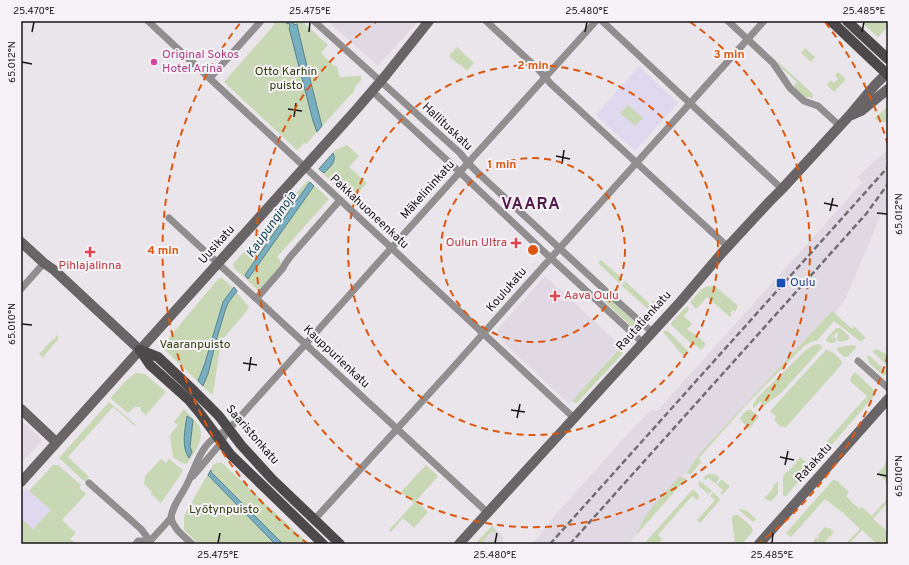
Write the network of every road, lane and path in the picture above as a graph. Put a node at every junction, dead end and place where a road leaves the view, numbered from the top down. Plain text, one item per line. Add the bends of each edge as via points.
1 (148, 21) edge
2 (261, 21) edge
3 (314, 21) edge
4 (429, 21) edge
5 (486, 21) edge
6 (596, 21) edge
7 (602, 21) edge
8 (728, 21) edge
9 (764, 21) edge
10 (830, 21) edge
11 (847, 21) edge
12 (747, 40) junction
13 (888, 58) edge
14 (888, 74) edge
15 (545, 77) junction
16 (210, 78) junction
17 (380, 81) junction
18 (888, 89) edge
19 (372, 90) junction
20 (690, 103) junction
21 (849, 116) junction
22 (840, 126) junction
23 (468, 163) junction
24 (636, 163) junction
25 (305, 166) junction
26 (459, 172) junction
27 (782, 189) junction
28 (340, 200) junction
29 (169, 218) dead end
30 (21, 242) edge
31 (728, 247) junction
32 (391, 248) junction
33 (560, 248) junction
34 (550, 258) junction
35 (44, 263) junction
36 (218, 263) junction
37 (21, 288) edge
38 (257, 298) junction
39 (652, 332) junction
40 (483, 333) junction
41 (642, 342) junction
42 (306, 344) junction
43 (140, 350) junction
44 (858, 360) dead end
45 (888, 388) edge
46 (888, 399) edge
47 (21, 410) edge
48 (574, 418) junction
49 (229, 428) junction
50 (397, 428) junction
51 (219, 439) junction
52 (56, 442) junction
53 (21, 482) edge
54 (89, 483) dead end
55 (188, 483) junction
56 (488, 513) junction
57 (171, 518) junction
58 (314, 520) junction
59 (150, 542) edge
60 (136, 544) edge
61 (192, 544) edge
62 (323, 544) edge
63 (340, 544) edge
64 (459, 544) edge
65 (759, 544) edge

1 - 16 street, Pakkahuoneenkatu
2 - 16 street
3 - 17 street, Hallituskatu
4 - 17 street, Uusikatu
5 - 15 street
6 - 15 street, Mäkelininkatu
7 - 20 street
8 - 12 street
9 - 12 street, Koulukatu
10 - 14 main road
11 - 13 main road
12 - 20 street, Koulukatu
12 - 22 street via 773,63 790,88 804,101 818,106
14 - 21 street, Rautatienkatu via 875,85
15 - 23 street, Mäkelininkatu
15 - 24 street
16 - 25 street, Pakkahuoneenkatu
17 - 19 street, Uusikatu
17 - 23 street, Hallituskatu
18 - 21 street, Rautatienkatu via 861,111
19 - 25 street, Uusikatu
19 - 26 street, Hallituskatu
20 - 24 street, Koulukatu
20 - 27 street
21 - 22 street, Rautatienkatu
22 - 27 street, Rautatienkatu
23 - 26 street, Mäkelininkatu
23 - 33 street, Hallituskatu
24 - 31 street
24 - 33 street, Koulukatu
25 - 28 street, Pakkahuoneenkatu
25 - 36 street, Uusikatu
26 - 32 street, Mäkelininkatu
26 - 34 street, Hallituskatu
27 - 31 street, Rautatienkatu
28 - 32 street, Pakkahuoneenkatu
28 - 38 street
29 - 36 street, Kauppurienkatu
30 - 35 street, Saaristonkatu
31 - 39 street, Rautatienkatu
32 - 40 street, Pakkahuoneenkatu
32 - 42 street, Mäkelininkatu
33 - 34 street, Koulukatu
33 - 39 street, Hallituskatu
34 - 40 street, Koulukatu
34 - 41 street, Hallituskatu
35 - 37 street
35 - 43 street, Saaristonkatu
36 - 38 street, Kauppurienkatu
36 - 43 street, Uusikatu
38 - 42 street, Kauppurienkatu
39 - 41 street, Rautatienkatu
40 - 48 street, Pakkahuoneenkatu
40 - 50 street, Koulukatu
41 - 48 street, Rautatienkatu
42 - 49 street, Mäkelininkatu
42 - 50 street, Kauppurienkatu
43 - 49 main road, Saaristonkatu via 158,357
43 - 51 main road, Saaristonkatu via 150,365 189,400
43 - 52 street, Uusikatu
44 - 45 street
46 - 65 street, Ratakatu
47 - 52 street
48 - 56 street, Rautatienkatu
49 - 51 street, Mäkelininkatu
49 - 58 main road, Saaristonkatu via 272,479
50 - 56 street, Kauppurienkatu
50 - 58 street, Koulukatu
51 - 55 street
51 - 55 street via 206,445
51 - 62 main road, Saaristonkatu via 230,454
52 - 53 street, Uusikatu
54 - 59 street via 141,529
55 - 57 street
56 - 64 street, Rautatienkatu
57 - 59 street
57 - 61 street via 178,531
58 - 63 main road, Saaristonkatu
59 - 60 street

